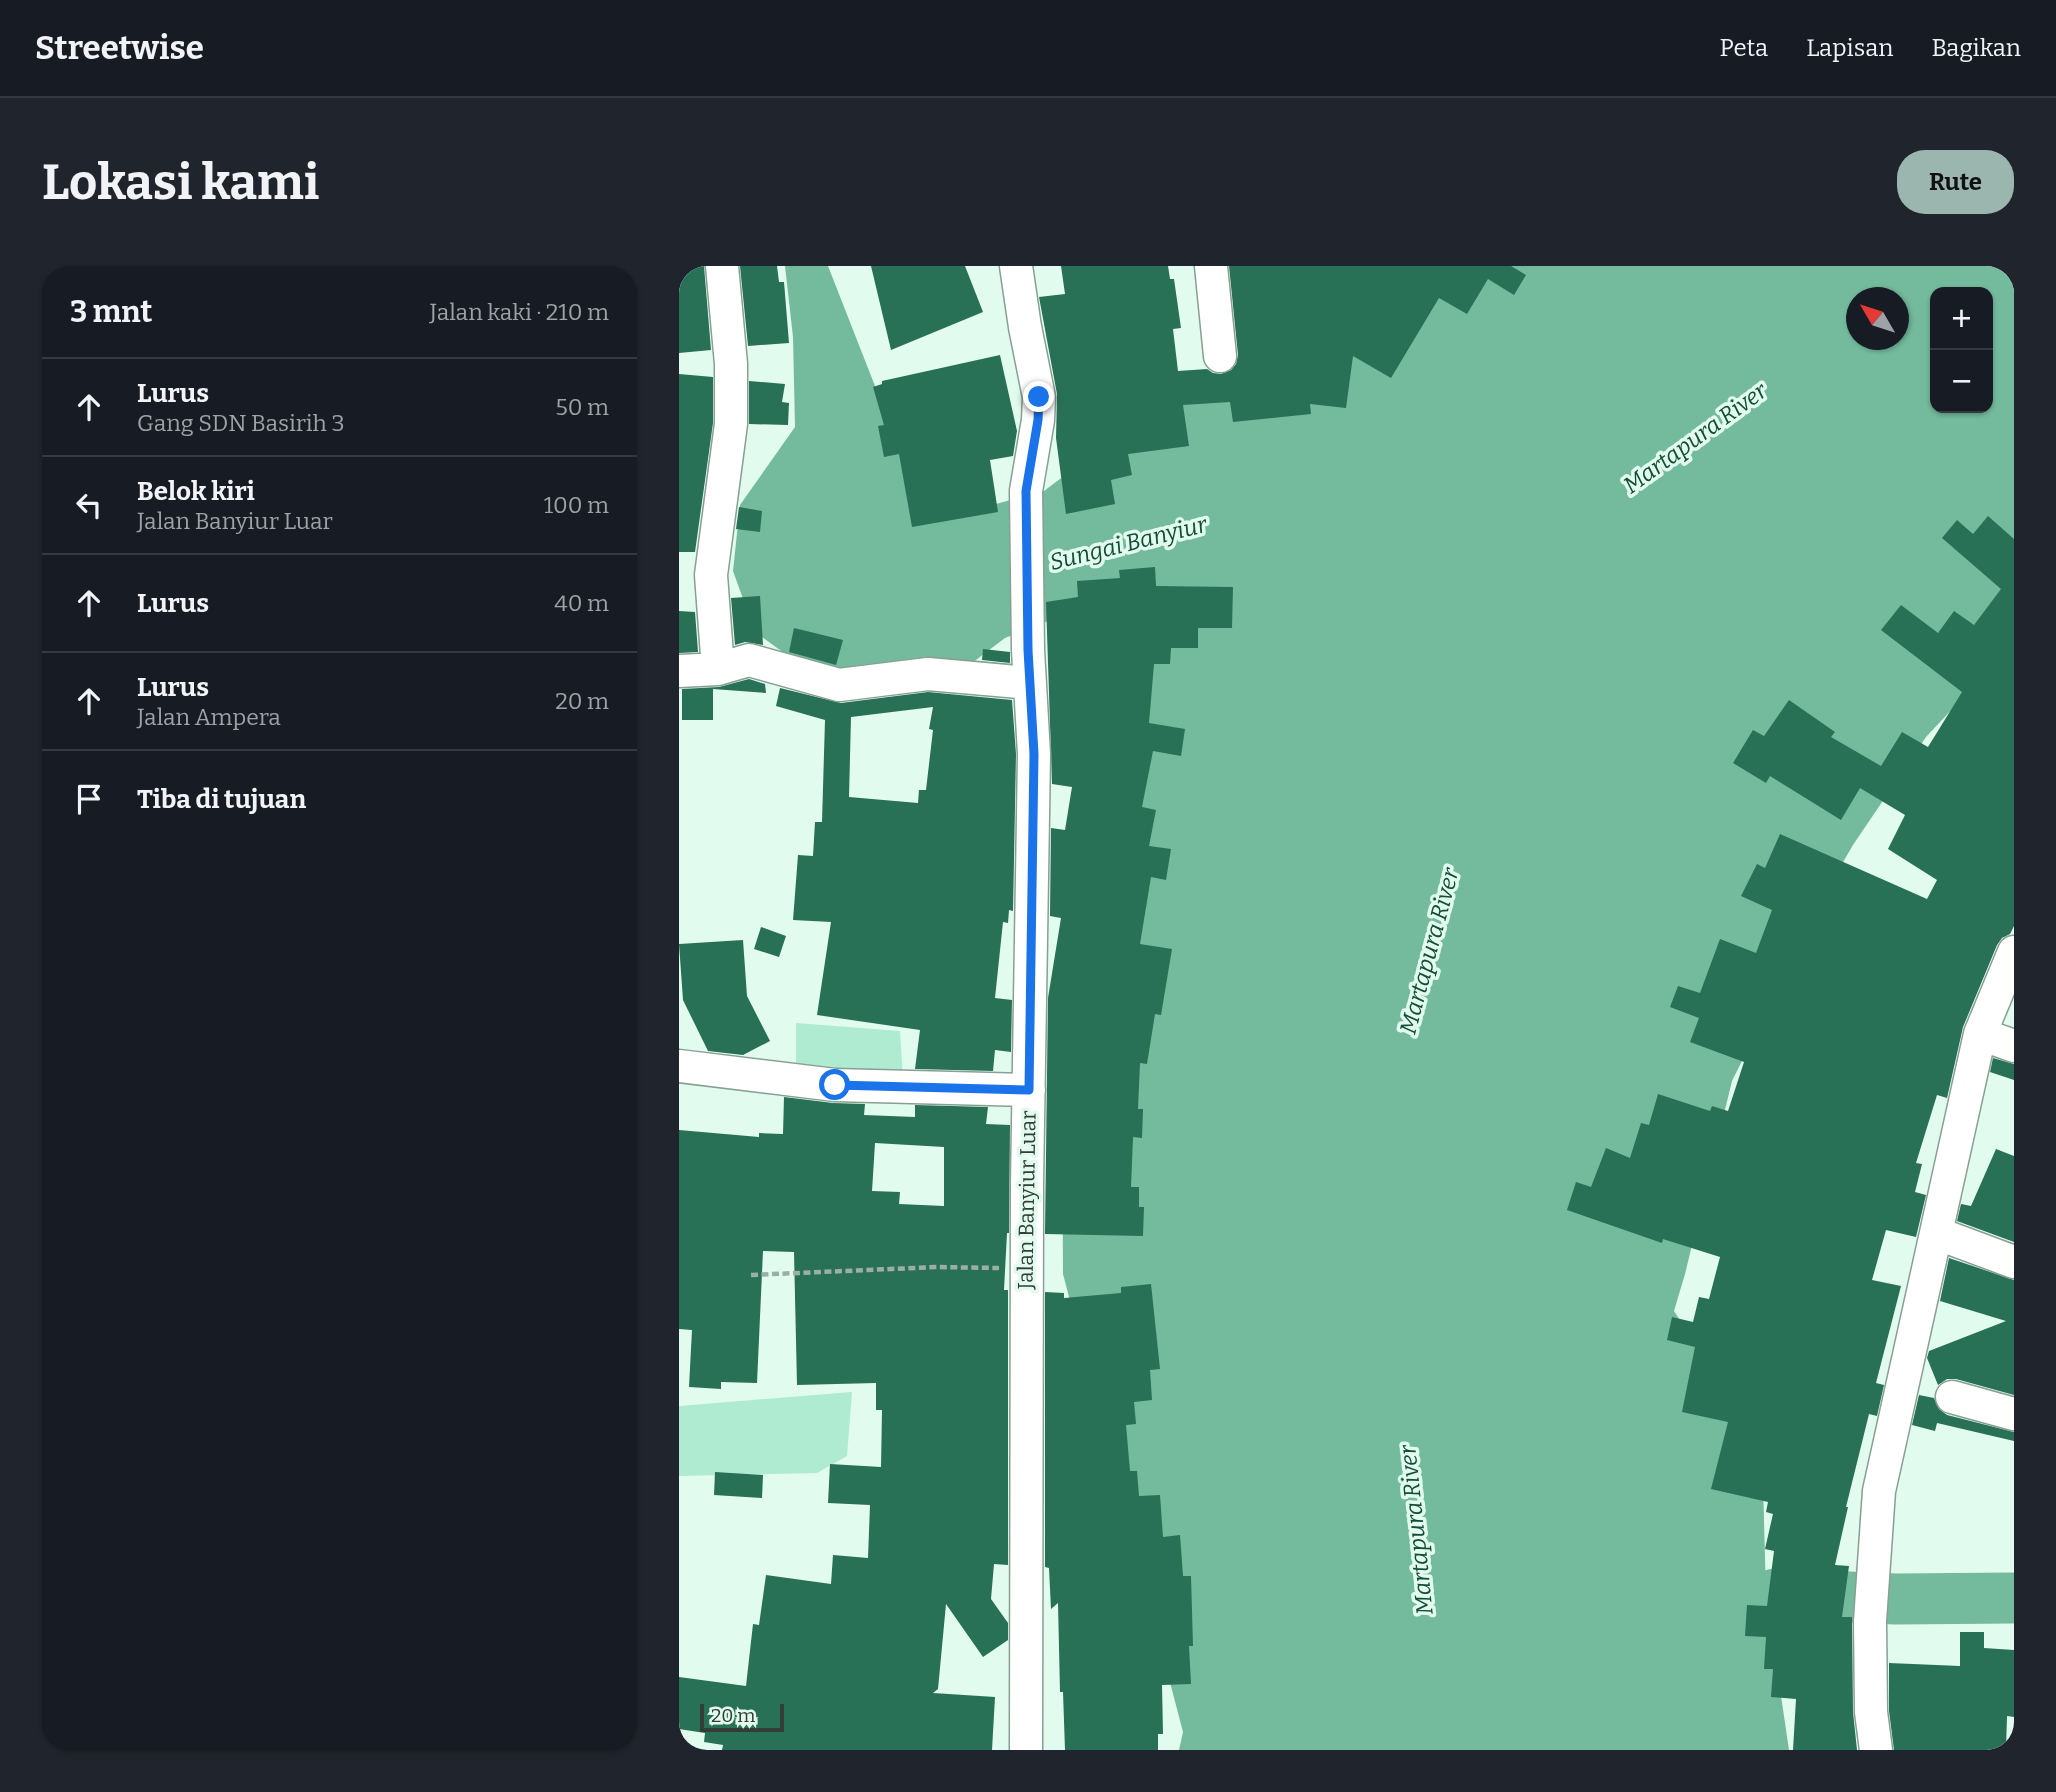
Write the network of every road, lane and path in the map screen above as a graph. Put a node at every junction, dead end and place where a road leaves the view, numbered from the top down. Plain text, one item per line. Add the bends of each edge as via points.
1 (722, 266) edge
2 (1016, 266) edge
3 (1211, 266) edge
4 (1220, 356) dead end
5 (718, 669) junction
6 (679, 671) edge
7 (1030, 683) junction
8 (2014, 953) edge
9 (1980, 1034) junction
10 (2014, 1046) edge
11 (679, 1066) edge
12 (1029, 1090) junction
13 (1936, 1233) junction
14 (1026, 1262) junction
15 (2014, 1262) edge
16 (751, 1275) dead end
17 (1952, 1397) dead end
18 (2014, 1414) edge
19 (1026, 1750) edge
20 (1876, 1750) edge

1 - 5 street via 731,412 711,575
2 - 7 street, Jalan Banyiur Luar via 1039,397 1026,491
3 - 4 street
5 - 6 street
5 - 7 street via 749,660 839,685 928,674
7 - 12 street, Jalan Banyiur Luar via 1034,754
8 - 9 street
9 - 10 street
9 - 13 street
11 - 12 street via 835,1085
12 - 14 street, Jalan Banyiur Luar
13 - 15 street
13 - 20 street via 1879,1491 1870,1621
14 - 16 path via 1010,1268
14 - 19 street, Jalan Banyiur Luar
17 - 18 street

